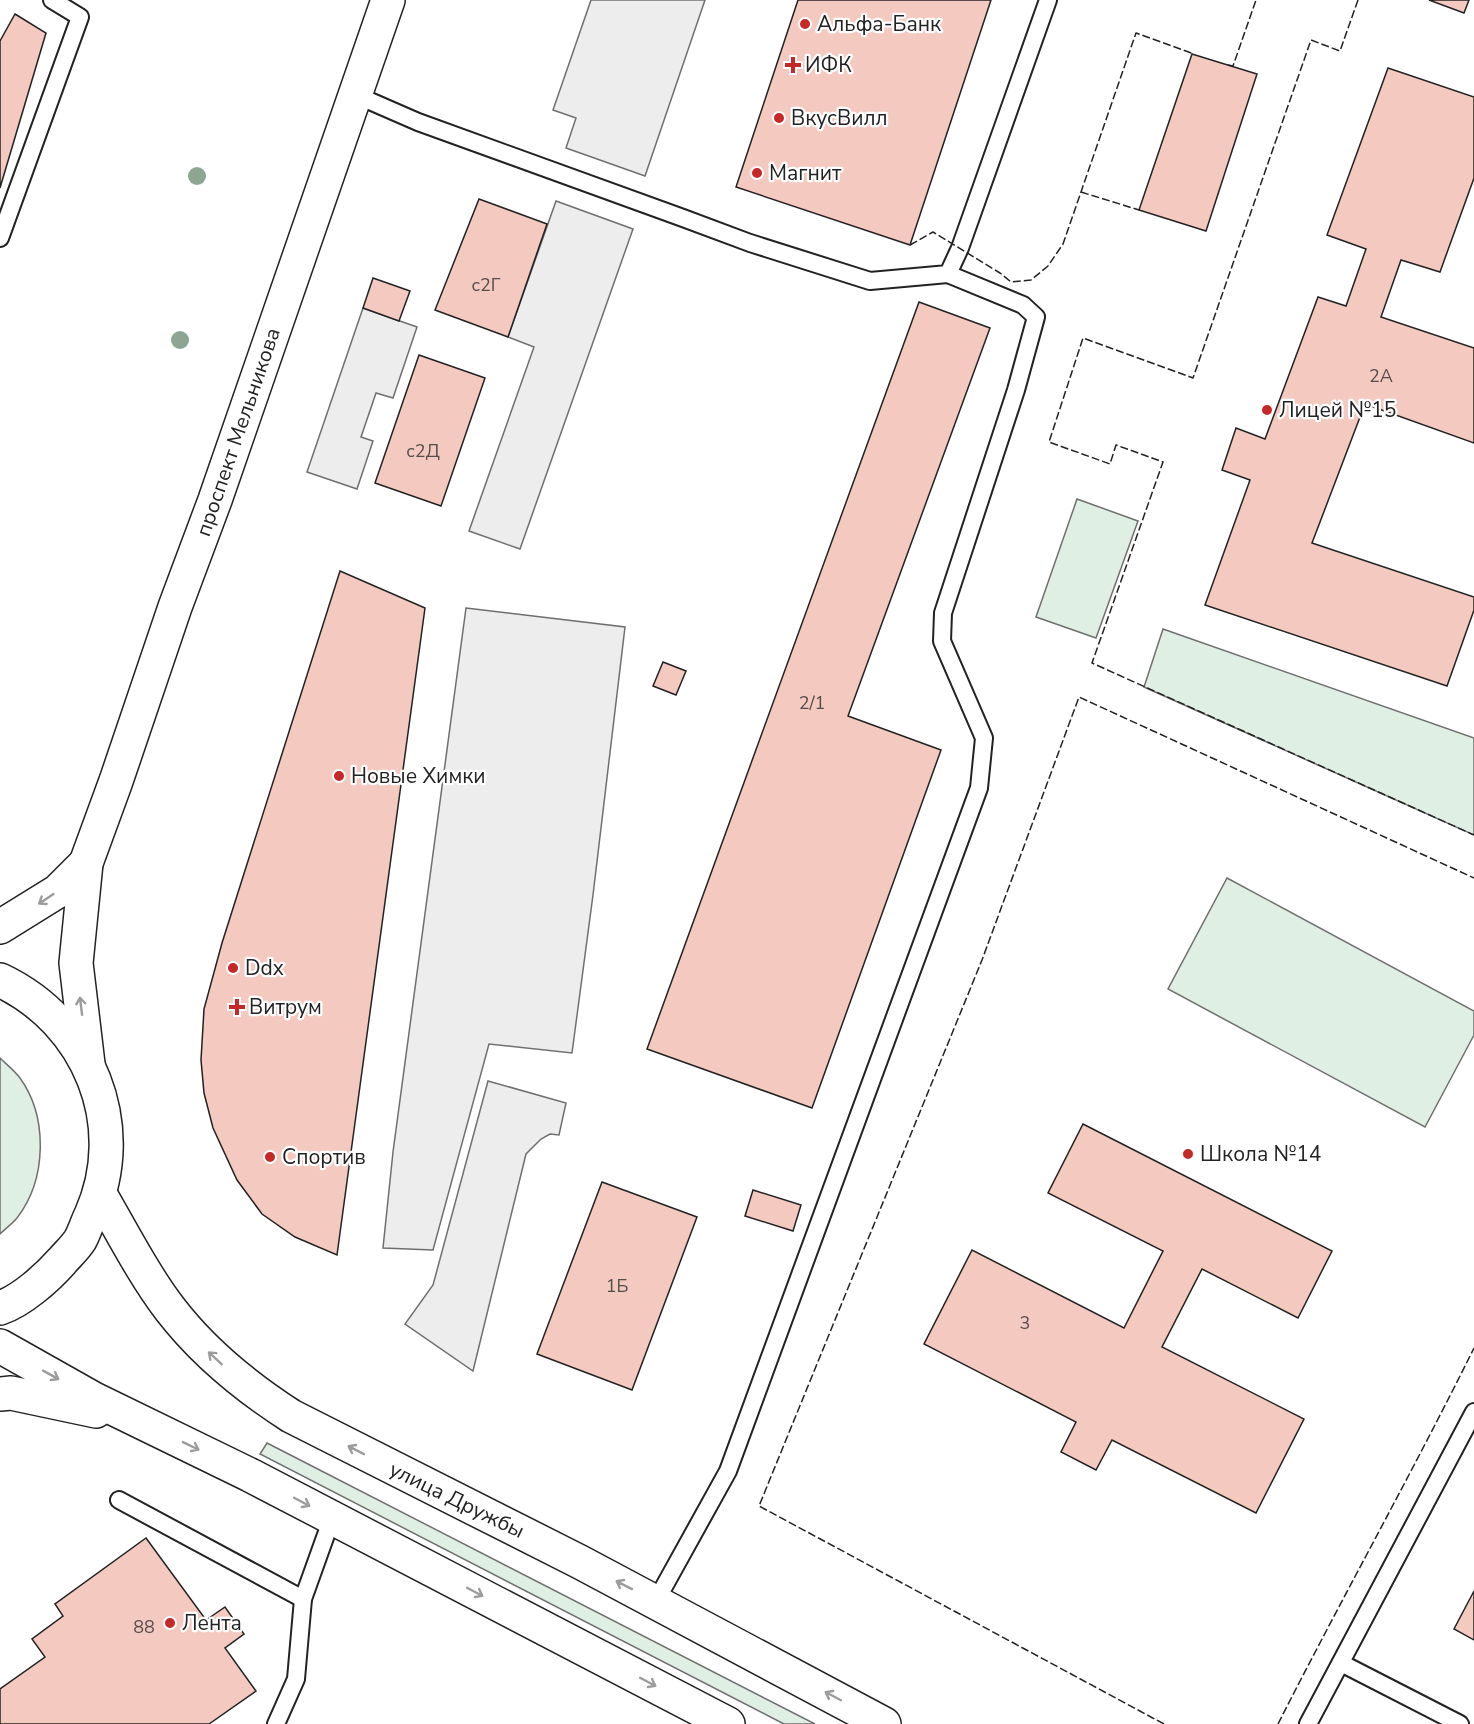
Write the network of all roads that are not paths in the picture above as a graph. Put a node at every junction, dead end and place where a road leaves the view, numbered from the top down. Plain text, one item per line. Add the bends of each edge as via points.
1 (52, 0) edge
2 (388, 0) edge
3 (1048, 0) edge
4 (356, 95) junction
5 (0, 238) edge
6 (948, 274) junction
7 (86, 863) junction
8 (0, 927) edge
9 (0, 981) edge
10 (88, 1064) junction
11 (100, 1194) junction
12 (0, 1308) edge
13 (0, 1346) edge
14 (0, 1394) edge
15 (1474, 1412) edge
16 (139, 1420) junction
17 (119, 1500) dead end
18 (332, 1518) junction
19 (303, 1599) junction
20 (656, 1601) junction
21 (1341, 1663) junction
22 (276, 1724) edge
23 (728, 1724) edge
24 (884, 1724) edge
25 (1308, 1724) edge
26 (1460, 1724) edge

1 - 5 lane via 80,17
2 - 4 main road, проспект Мельникова
3 - 6 lane
4 - 6 lane via 418,122 750,243 870,281
4 - 7 main road, проспект Мельникова
6 - 20 lane via 1023,305 1036,317 943,614 942,641 984,738 979,788 728,1471
7 -> 8 main road, проспект Мельникова via 58,891
10 -> 7 main road, проспект Мельникова via 76,963
9 - 10 main road via 23,991 60,1023
10 - 11 main road via 103,1106 107,1150
11 - 12 main road via 80,1240 46,1279
20 -> 11 main road, улица Дружбы via 342,1443 259,1396 212,1355 170,1309
13 -> 16 main road
14 - 16 main road
15 - 21 lane
16 -> 18 main road
17 - 19 lane
18 - 19 lane
18 -> 23 main road
19 - 22 lane via 296,1679
24 -> 20 main road, улица Дружбы
21 - 25 lane
21 - 26 lane

